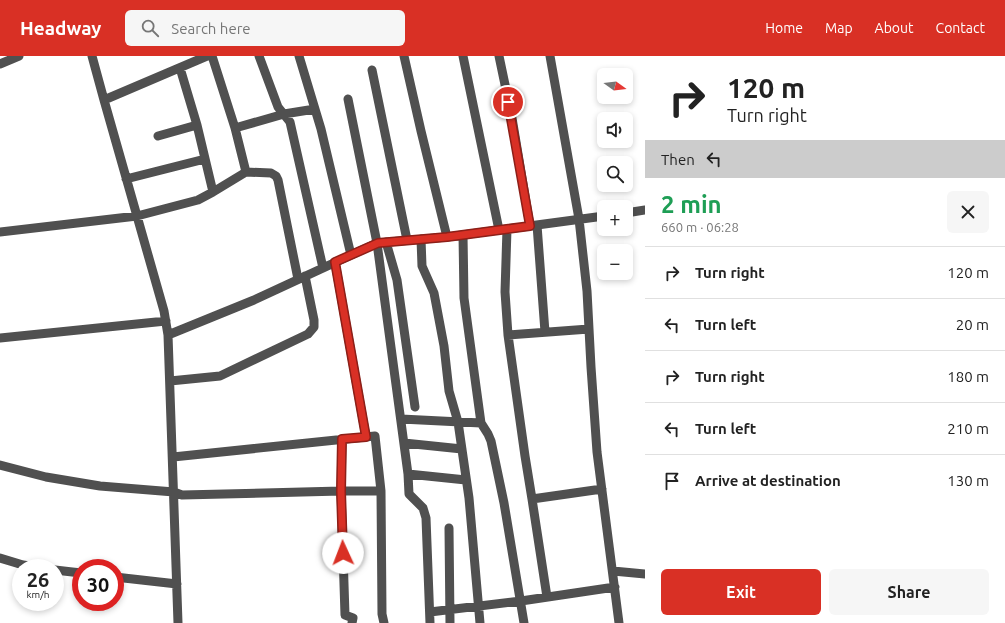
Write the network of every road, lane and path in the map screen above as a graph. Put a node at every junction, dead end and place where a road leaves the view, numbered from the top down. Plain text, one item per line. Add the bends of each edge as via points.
1 (19, 56) edge
2 (92, 56) edge
3 (207, 56) edge
4 (212, 56) edge
5 (259, 56) edge
6 (299, 56) edge
7 (404, 56) edge
8 (463, 56) edge
9 (499, 56) edge
10 (550, 56) edge
11 (0, 64) edge
12 (180, 68) junction
13 (372, 70) dead end
14 (348, 99) dead end
15 (104, 100) junction
16 (315, 109) junction
17 (284, 114) junction
18 (197, 125) junction
19 (235, 128) junction
20 (158, 136) dead end
21 (205, 160) junction
22 (246, 172) junction
23 (126, 179) junction
24 (213, 192) junction
25 (645, 210) edge
26 (633, 212) edge
27 (137, 216) junction
28 (597, 217) edge
29 (579, 219) junction
30 (534, 225) junction
31 (503, 229) junction
32 (0, 232) edge
33 (463, 235) junction
34 (447, 237) junction
35 (420, 239) junction
36 (407, 240) junction
37 (382, 242) junction
38 (351, 255) junction
39 (335, 262) junction
40 (323, 268) junction
41 (302, 278) junction
42 (166, 321) junction
43 (589, 329) junction
44 (545, 332) junction
45 (168, 335) junction
46 (508, 335) junction
47 (0, 338) edge
48 (170, 381) junction
49 (415, 407) dead end
50 (401, 418) junction
51 (458, 422) junction
52 (480, 423) junction
53 (366, 437) junction
54 (342, 439) junction
55 (404, 444) junction
56 (462, 449) junction
57 (173, 457) junction
58 (0, 465) edge
59 (408, 474) junction
60 (466, 480) junction
61 (602, 490) junction
62 (341, 491) junction
63 (381, 491) junction
64 (174, 492) junction
65 (532, 499) junction
66 (449, 528) dead end
67 (0, 558) edge
68 (12, 562) edge
69 (613, 571) junction
70 (645, 574) edge
71 (124, 578) edge
72 (177, 584) junction
73 (615, 587) junction
74 (547, 597) junction
75 (521, 601) junction
76 (479, 606) junction
77 (450, 610) junction
78 (430, 612) junction
79 (178, 623) edge
80 (352, 623) edge
81 (384, 623) edge
82 (430, 623) edge
83 (450, 623) edge
84 (480, 623) edge
85 (524, 623) edge
86 (619, 623) edge

1 - 11 street
2 - 15 street
3 - 12 street
4 - 19 street
5 - 17 street via 278,107
6 - 16 street
7 - 34 street
8 - 31 street
9 - 30 street
10 - 29 street
12 - 15 street
12 - 18 street
13 - 36 street
14 - 37 street
15 - 23 street
16 - 17 street
16 - 38 street
17 - 19 street
17 - 40 street via 290,122
18 - 20 street
18 - 21 street
19 - 22 street
21 - 23 street
21 - 24 street
22 - 24 street
22 - 41 street via 270,173 276,176
23 - 27 street
24 - 27 street via 198,200
25 - 26 street
27 - 32 street
27 - 42 street
28 - 29 street
29 - 30 street
29 - 43 street via 588,291
30 - 31 street
30 - 44 street
31 - 33 street
31 - 46 street
33 - 34 street
33 - 52 street via 464,298
34 - 35 street
35 - 36 street
35 - 51 street via 422,266 434,292 449,391
36 - 37 street
37 - 38 street
37 - 49 street via 397,280
37 - 50 street
38 - 39 street
39 - 40 street
39 - 53 street
40 - 41 street
41 - 45 street
41 - 48 street via 314,320 314,327 308,334 220,376
42 - 45 street
42 - 47 street
43 - 44 street
43 - 61 street
44 - 46 street
45 - 48 street
46 - 65 street
48 - 57 street
50 - 51 street
50 - 55 street
51 - 52 street
51 - 56 street
52 - 75 street via 491,441
53 - 54 street
53 - 63 street via 375,436
54 - 57 street
54 - 62 street
55 - 56 street
55 - 59 street
56 - 60 street
57 - 64 street
58 - 64 street via 46,477 100,486
59 - 60 street
59 - 78 street via 409,494 423,508 426,518
60 - 76 street
61 - 65 street
61 - 69 street
62 - 63 street
62 - 64 street via 182,495
62 - 80 street via 345,615 353,618
63 - 81 street
64 - 72 street
65 - 74 street
66 - 77 street
67 - 68 street
69 - 70 street
69 - 73 street
71 - 72 street
72 - 79 street
73 - 74 street
73 - 86 street
74 - 75 street
75 - 76 street
75 - 85 street
76 - 77 street
76 - 84 street
77 - 78 street
77 - 83 street
78 - 82 street

